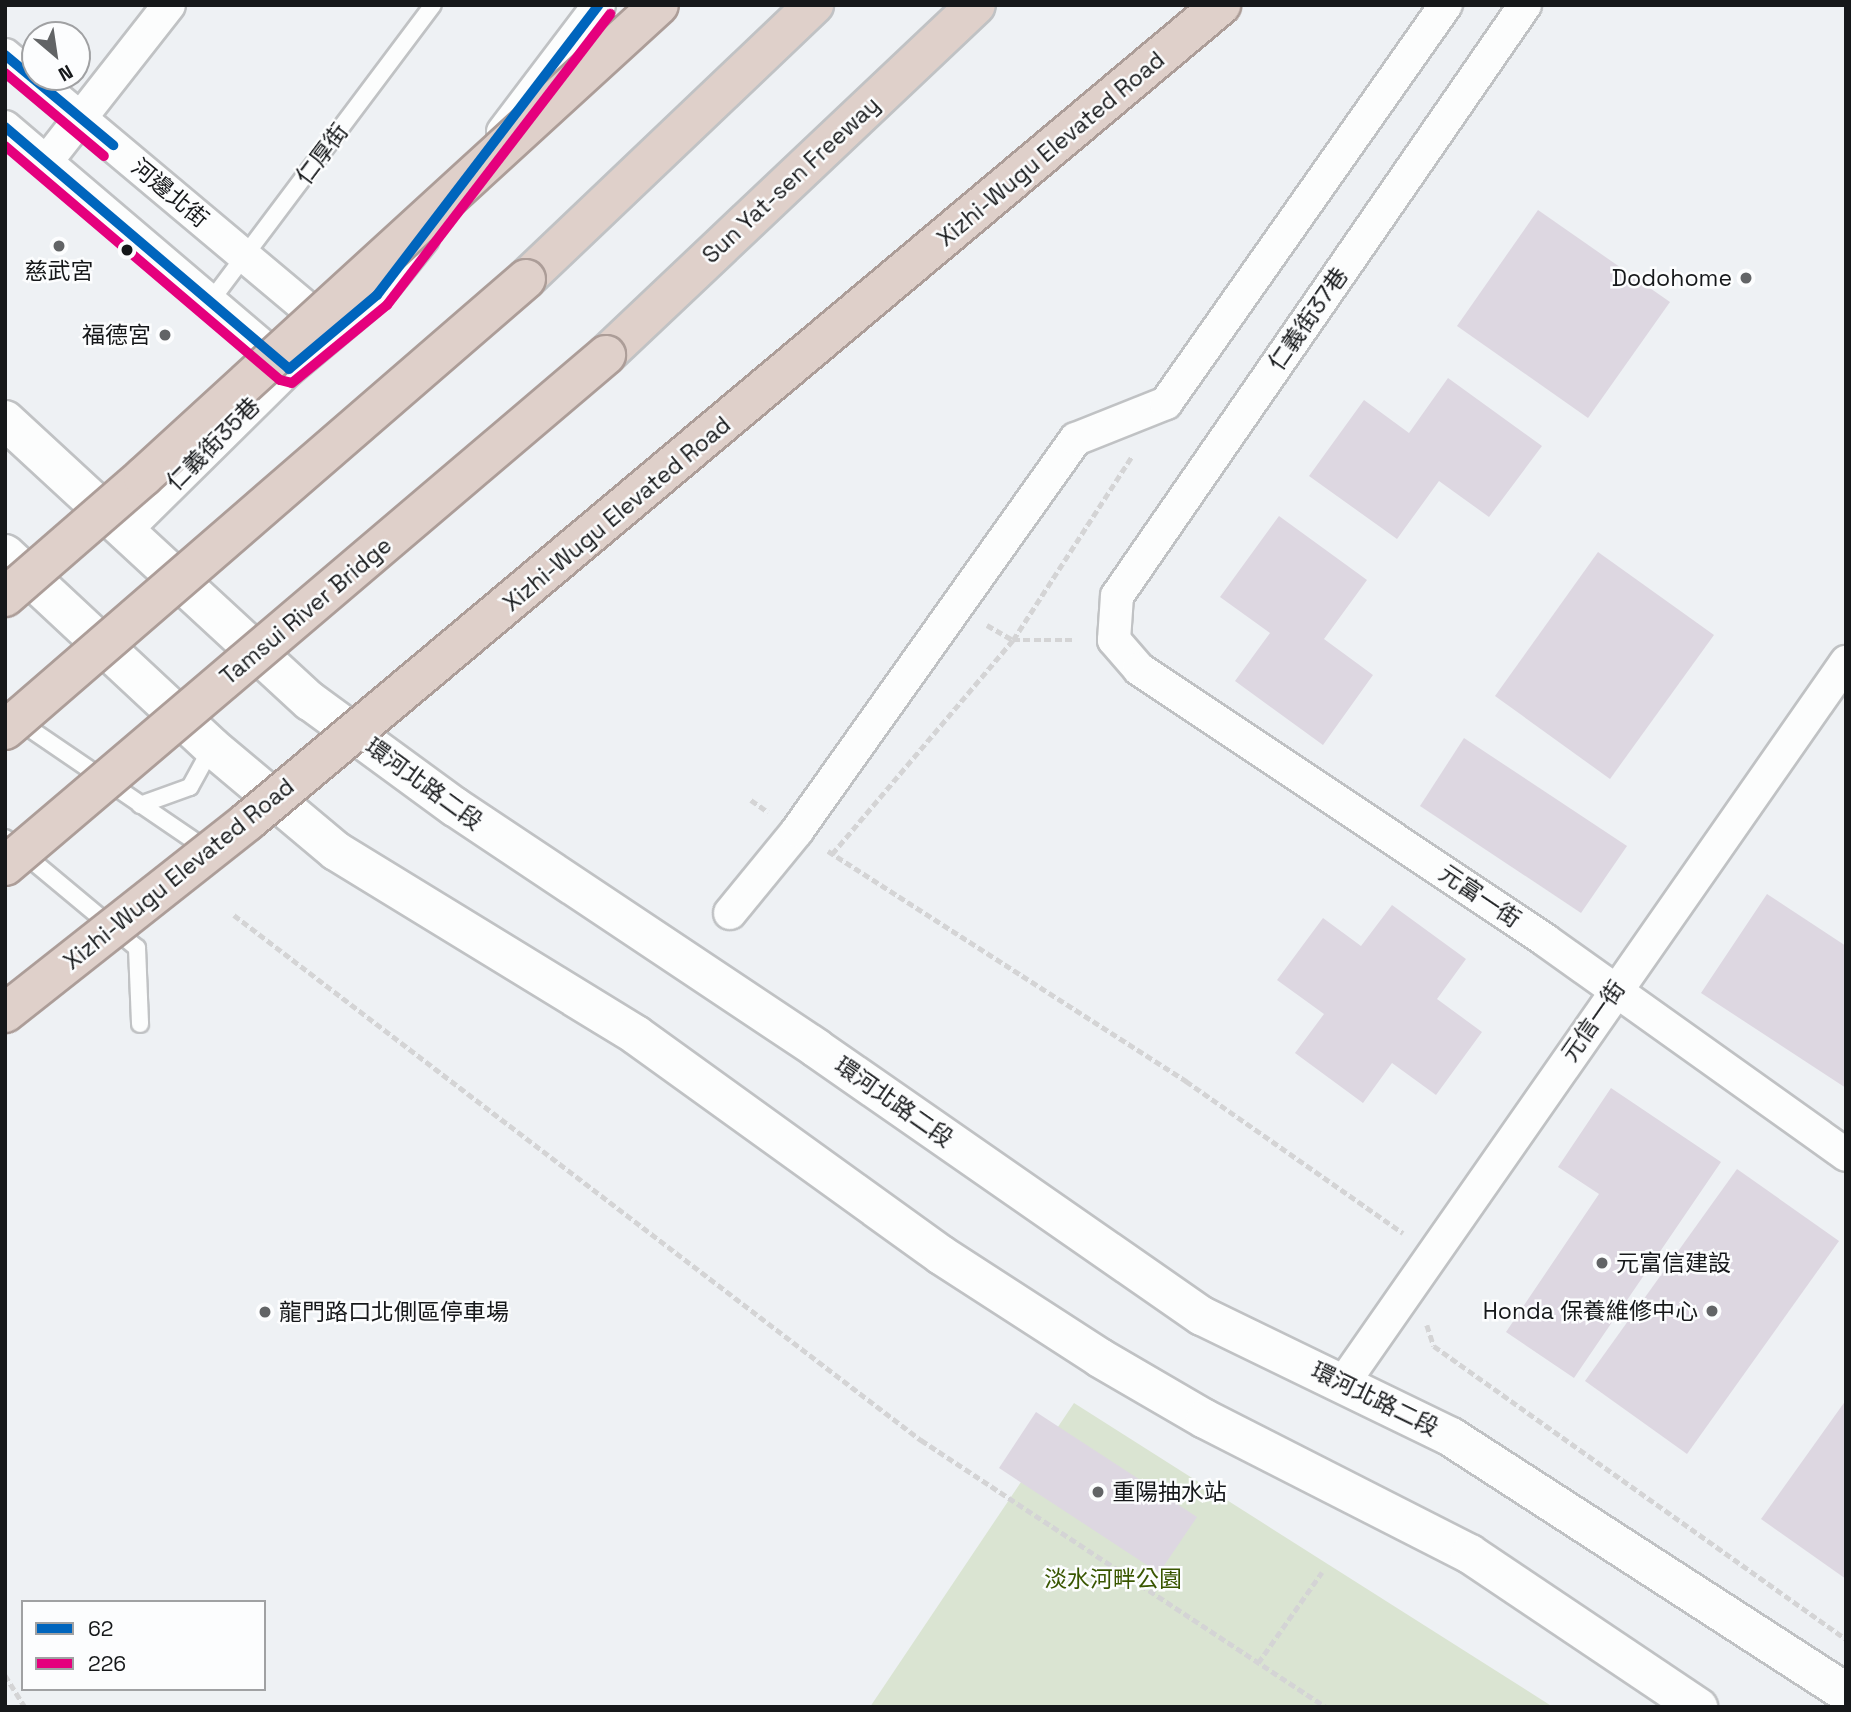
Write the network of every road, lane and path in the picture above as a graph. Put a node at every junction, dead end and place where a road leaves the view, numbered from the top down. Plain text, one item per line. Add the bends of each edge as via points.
1 (169, 5) edge
2 (433, 5) edge
3 (599, 5) edge
4 (659, 5) edge
5 (814, 5) edge
6 (976, 5) edge
7 (1221, 5) edge
8 (1446, 5) edge
9 (1525, 5) edge
10 (5, 55) edge
11 (81, 118) junction
12 (5, 127) edge
13 (46, 162) junction
14 (245, 256) junction
15 (210, 302) junction
16 (335, 332) junction
17 (606, 355) joint
18 (289, 369) junction
19 (1166, 403) junction
20 (5, 420) edge
21 (124, 532) junction
22 (5, 554) edge
23 (5, 597) edge
24 (957, 606) junction
25 (1013, 640) junction
26 (1073, 640) dead end
27 (1114, 640) joint
28 (1846, 662) edge
29 (5, 711) edge
30 (5, 730) edge
31 (365, 741) junction
32 (212, 747) junction
33 (328, 777) dead end
34 (751, 800) dead end
35 (140, 805) junction
36 (295, 808) junction
37 (797, 831) junction
38 (5, 838) edge
39 (832, 854) junction
40 (5, 866) edge
41 (730, 913) dead end
42 (234, 915) dead end
43 (1615, 990) junction
44 (5, 1013) edge
45 (140, 1024) dead end
46 (1846, 1154) edge
47 (1403, 1233) dead end
48 (1424, 1317) dead end
49 (1344, 1382) junction
50 (1322, 1572) dead end
51 (1846, 1639) edge
52 (1258, 1663) junction
53 (5, 1675) edge
54 (1846, 1693) edge
55 (25, 1707) edge
56 (1325, 1707) edge
57 (1698, 1707) edge

1 - 11 street
2 - 14 lane, 仁厚街
3 - 16 street, 仁義街35巷 via 377,295
4 - 23 highway, bridge via 143,477
5 - 30 highway, bridge via 526,279
6 - 17 highway, Sun Yat-sen Freeway
7 - 44 highway, Xizhi-Wugu Elevated Road, bridge via 248,821
8 - 19 street
9 - 27 street, 仁義街37巷 via 1117,596
10 - 11 street, 河邊北街
11 - 13 street
11 - 14 street, 河邊北街
12 - 13 street
13 - 15 street
14 - 15 lane, 仁厚街
14 - 16 street, 河邊北街
15 - 18 street
16 - 18 street, 仁義街35巷
17 - 40 highway, Tamsui River Bridge, bridge
18 - 21 street, 仁義街35巷
19 - 24 street via 1076,439
19 - 25 path
20 - 21 main road, 環河北路二段
21 - 31 main road, 環河北路二段 via 310,701
22 - 32 main road
24 - 25 path
24 - 37 street
25 - 26 path
25 - 39 path
27 - 43 street, 元富一街 via 1139,669
28 - 43 street, 元信一街
29 - 35 lane
31 - 33 lane
31 - 49 main road, 環河北路二段 via 1202,1316
32 - 35 lane via 190,787
32 - 36 main road
34 - 37 path
35 - 36 lane via 202,846 243,844
36 - 57 main road via 336,851 636,1035 941,1255 1100,1358 1205,1419 1470,1554
37 - 39 path
37 - 41 street
38 - 45 lane via 137,948
39 - 47 path via 1186,1081
42 - 52 path via 921,1440
43 - 46 street, 元富一街
43 - 49 street, 元信一街
48 - 51 path via 1434,1346
49 - 54 main road, 環河北路二段 via 1451,1437 1566,1508
50 - 52 path
52 - 56 path
53 - 55 path

